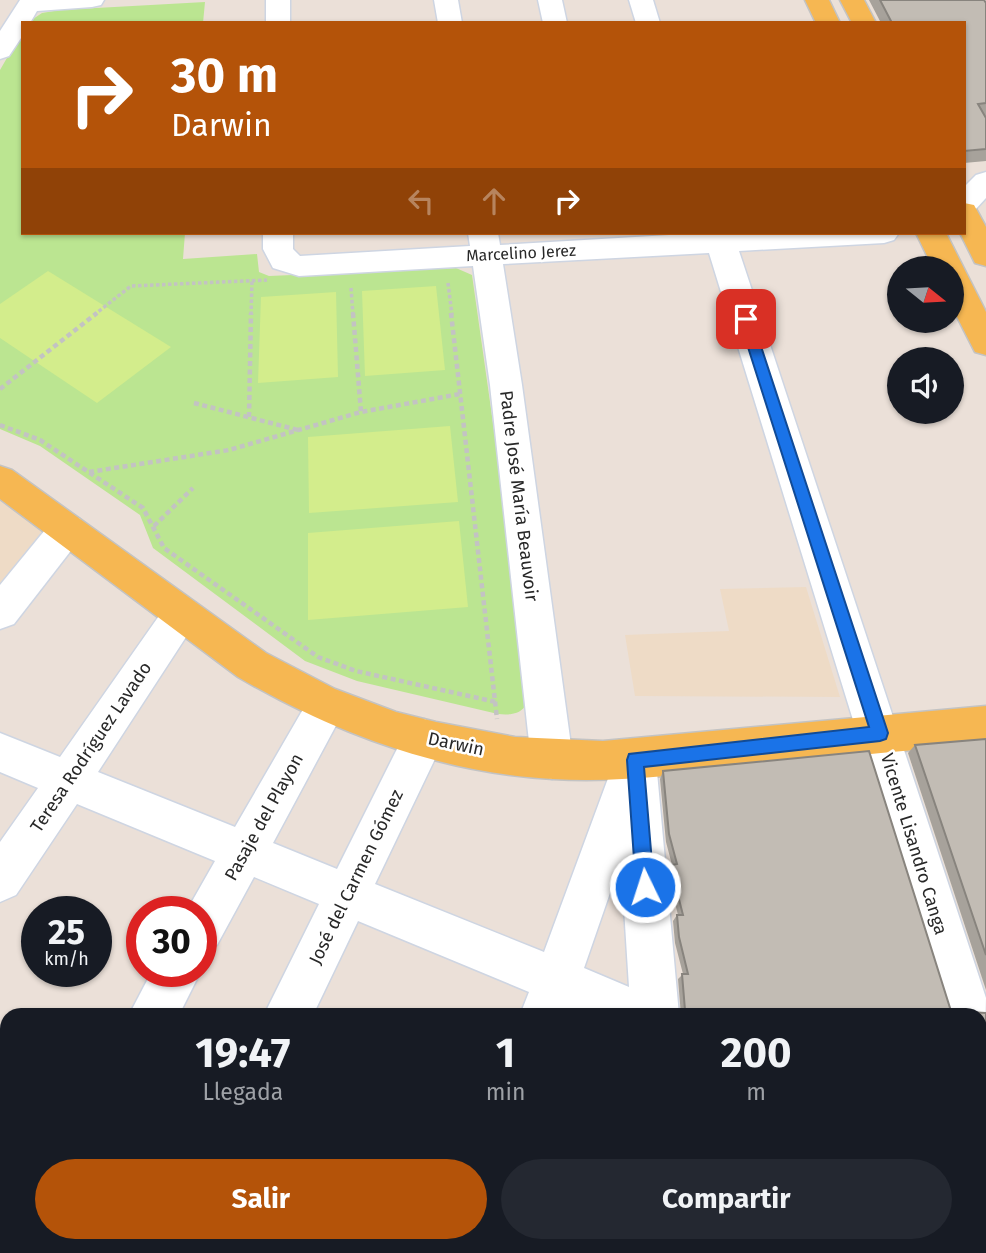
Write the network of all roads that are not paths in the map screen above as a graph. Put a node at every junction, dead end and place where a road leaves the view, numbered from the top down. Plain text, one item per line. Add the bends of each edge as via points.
1 (92, 0) edge
2 (278, 0) edge
3 (446, 0) edge
4 (550, 0) edge
5 (641, 0) edge
6 (817, 0) edge
7 (852, 0) edge
8 (31, 2) edge
9 (278, 21) edge
10 (450, 21) edge
11 (555, 21) edge
12 (647, 21) edge
13 (827, 21) edge
14 (863, 21) edge
15 (2, 43) edge
16 (986, 181) edge
17 (966, 202) edge
18 (966, 216) edge
19 (802, 235) edge
20 (932, 235) edge
21 (719, 237) edge
22 (484, 244) edge
23 (942, 256) edge
24 (986, 256) edge
25 (280, 258) edge
26 (964, 299) edge
27 (986, 344) edge
28 (0, 480) edge
29 (67, 529) junction
30 (0, 613) edge
31 (183, 614) junction
32 (327, 705) junction
33 (986, 725) edge
34 (880, 733) junction
35 (425, 738) junction
36 (0, 752) edge
37 (552, 760) junction
38 (635, 760) junction
39 (68, 780) junction
40 (244, 852) junction
41 (0, 880) edge
42 (347, 895) junction
43 (217, 900) edge
44 (168, 987) edge
45 (550, 998) edge
46 (157, 1008) edge
47 (291, 1008) edge
48 (604, 1008) edge
49 (654, 1008) edge
50 (966, 1008) edge

1 - 8 street
2 - 9 street
3 - 10 street
4 - 11 street
5 - 12 street
6 - 13 main road
7 - 14 main road
8 - 15 street
16 - 17 street
18 - 24 main road
19 - 21 street, Marcelino Jerez
20 - 23 main road
21 - 22 street, Marcelino Jerez
21 - 34 street, Vicente Lisandro Canga
22 - 25 street, Marcelino Jerez via 445,257 299,266
22 - 37 street, Padre José María Beauvoir
26 - 27 main road
28 - 29 main road, Darwin
29 - 30 street
29 - 31 main road, Darwin
31 - 32 main road, Darwin via 252,665
31 - 39 street, Teresa Rodríguez Lavado
32 - 35 main road, Darwin
32 - 40 street, Pasaje del Playon
33 - 34 main road, Darwin
34 - 38 main road, Darwin
34 - 50 street, Vicente Lisandro Canga
35 - 37 main road, Darwin
35 - 42 street, José del Carmen Gómez
36 - 39 street
37 - 38 main road, Darwin
38 - 45 street
38 - 49 street
39 - 40 street
39 - 41 street, Teresa Rodríguez Lavado
40 - 42 street
40 - 43 street, Pasaje del Playon
42 - 45 street
42 - 47 street, José del Carmen Gómez
44 - 46 street
45 - 48 street

